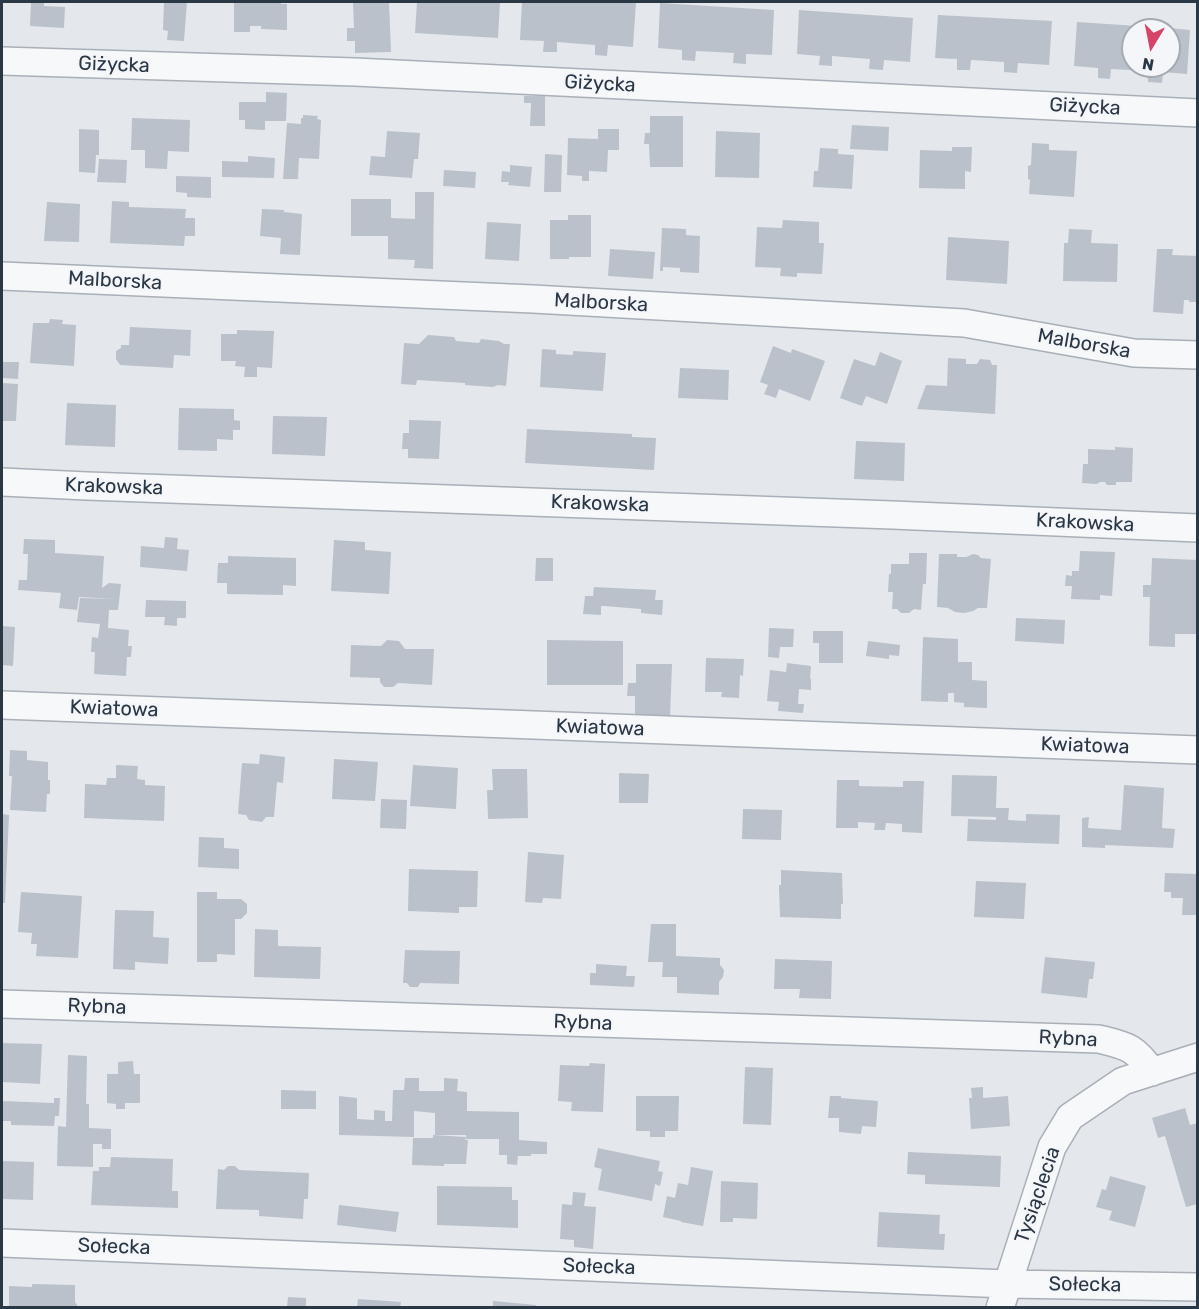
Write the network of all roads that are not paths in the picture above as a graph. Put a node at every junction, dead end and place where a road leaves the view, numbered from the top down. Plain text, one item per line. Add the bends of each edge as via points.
1 (2, 61) edge
2 (1197, 113) edge
3 (2, 276) edge
4 (1197, 355) edge
5 (2, 482) edge
6 (1197, 528) edge
7 (2, 705) edge
8 (1197, 750) edge
9 (2, 1004) edge
10 (1197, 1057) edge
11 (1152, 1072) junction
12 (2, 1243) edge
13 (1197, 1287) edge
14 (1004, 1296) edge

1 - 2 street, Giżycka via 367,73
3 - 4 street, Malborska via 521,298 964,323 1134,353
5 - 6 street, Krakowska
7 - 8 street, Kwiatowa
9 - 11 street, Rybna via 1099,1039 1127,1046
10 - 11 street, Tysiąclecia
11 - 14 street, Tysiąclecia via 1123,1081 1070,1117 1052,1147
12 - 14 street, Sołecka
13 - 14 street, Sołecka

